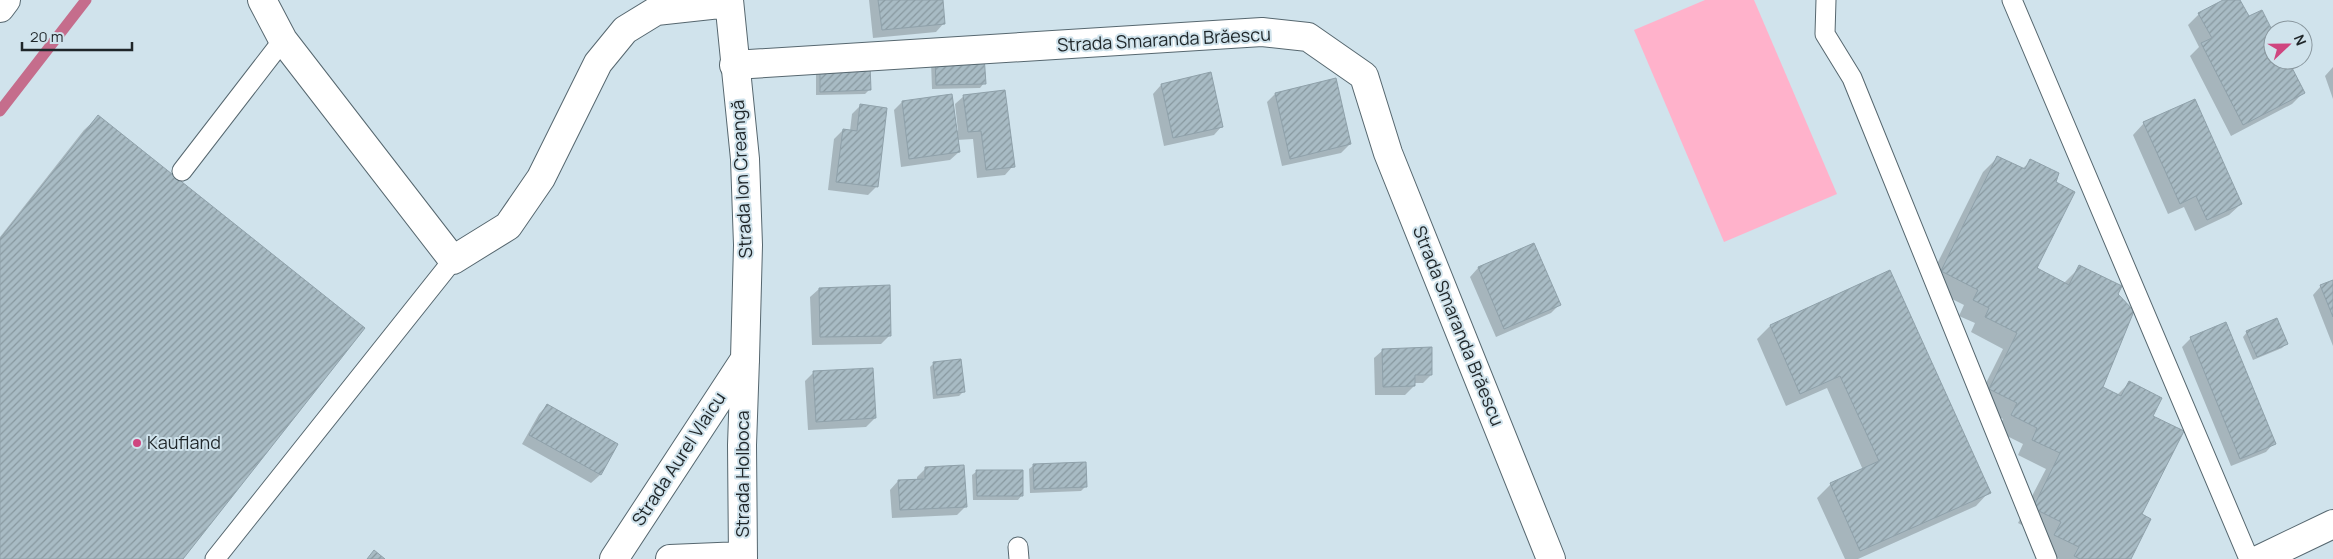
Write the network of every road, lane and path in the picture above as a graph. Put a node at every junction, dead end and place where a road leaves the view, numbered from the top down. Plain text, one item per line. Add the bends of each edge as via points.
1 (6, 0) edge
2 (262, 0) edge
3 (1826, 0) edge
4 (2012, 0) edge
5 (729, 1) edge
6 (0, 8) edge
7 (283, 40) junction
8 (734, 66) junction
9 (182, 171) dead end
10 (453, 260) junction
11 (745, 359) junction
12 (2333, 524) edge
13 (742, 557) edge
14 (215, 559) edge
15 (614, 559) edge
16 (670, 559) edge
17 (1551, 559) edge
18 (2046, 559) edge
19 (2248, 559) edge
20 (2260, 559) edge

1 - 6 street
2 - 7 street
3 - 18 lane via 1824,34 1852,78
4 - 19 lane
5 - 8 street, Strada Ion Creangă
5 - 10 street via 656,11 625,30 598,62 541,178 508,226
7 - 9 lane
7 - 10 street
8 - 11 street, Strada Ion Creangă via 745,159 748,245
8 - 17 street, Strada Smaranda Brăescu via 1262,32 1308,37 1364,76 1388,153
10 - 14 lane
11 - 13 street, Strada Holboca
11 - 15 street, Strada Aurel Vlaicu
12 - 20 street
13 - 16 street

